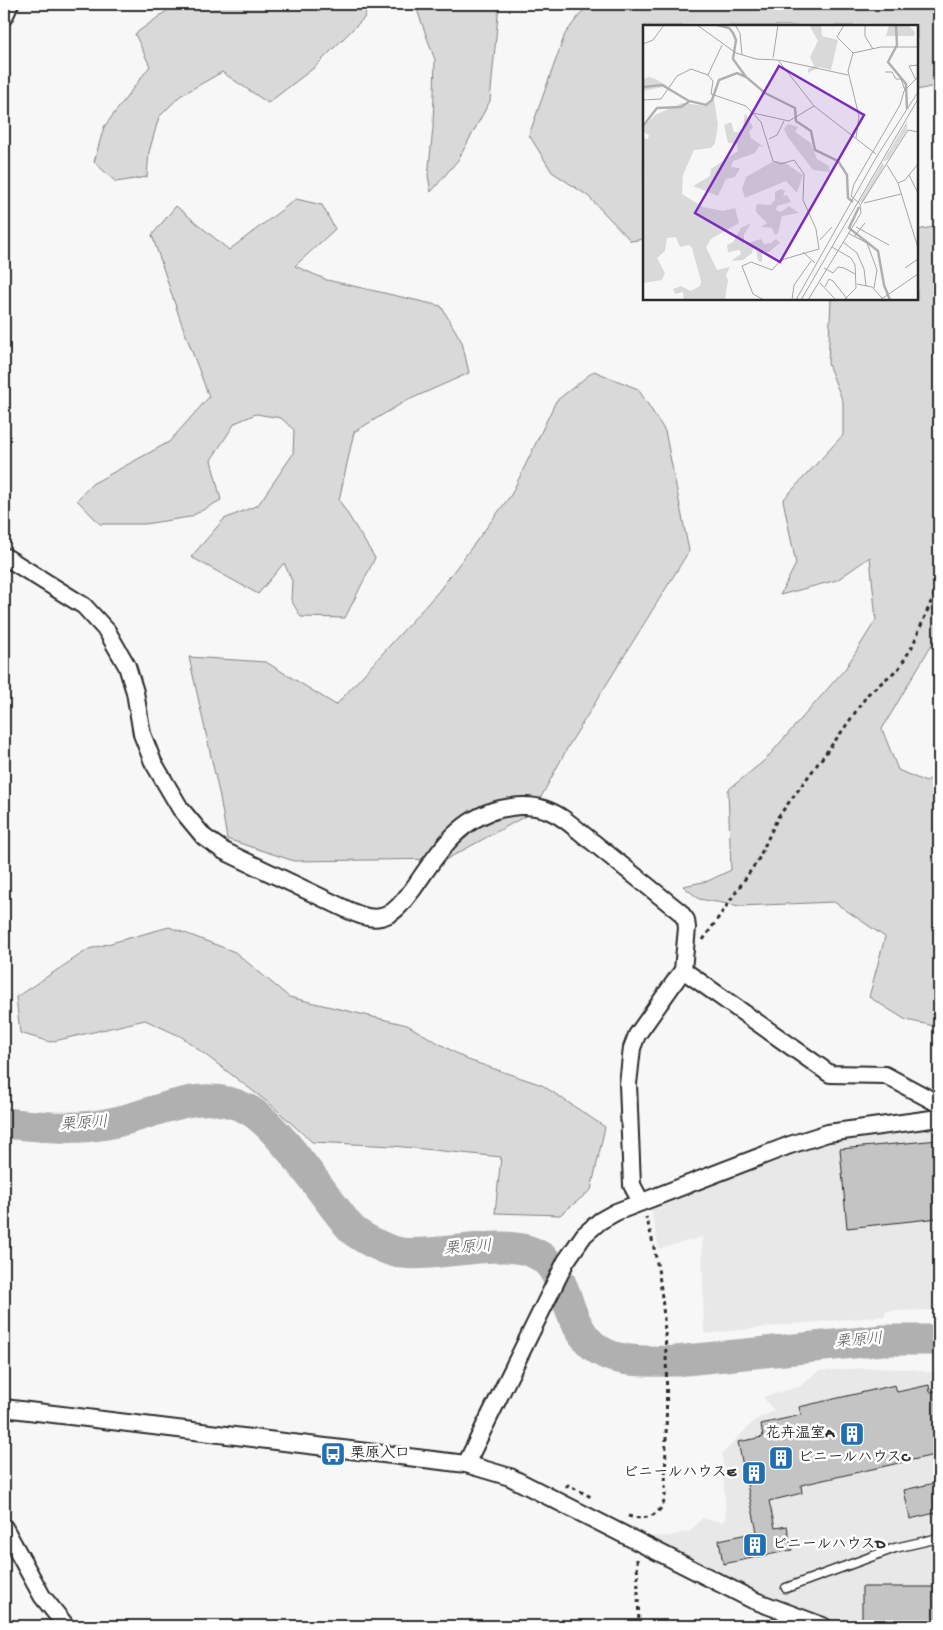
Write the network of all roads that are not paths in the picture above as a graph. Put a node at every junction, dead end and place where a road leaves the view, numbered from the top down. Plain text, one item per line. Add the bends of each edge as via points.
1 (10, 4) edge
2 (4, 17) edge
3 (4, 556) edge
4 (684, 970) junction
5 (939, 1104) edge
6 (939, 1118) edge
7 (641, 1202) junction
8 (4, 1408) edge
9 (466, 1464) junction
10 (4, 1528) edge
11 (939, 1538) edge
12 (786, 1588) dead end
13 (66, 1626) edge
14 (822, 1626) edge

1 - 2 street
3 - 4 street via 84,606 107,631 127,666 142,734 153,762 193,825 224,851 363,916 374,918 385,916 401,904 449,838 462,826 496,810 514,806 543,808 557,814 680,912 688,928
4 - 5 street via 830,1074 885,1075
4 - 7 street via 637,1035 632,1048 628,1084 632,1186
6 - 7 street via 828,1133
7 - 9 street via 600,1221 584,1235 566,1262
8 - 9 street
9 - 14 street via 510,1477 753,1600
10 - 13 street via 42,1596
11 - 12 lane via 895,1548

